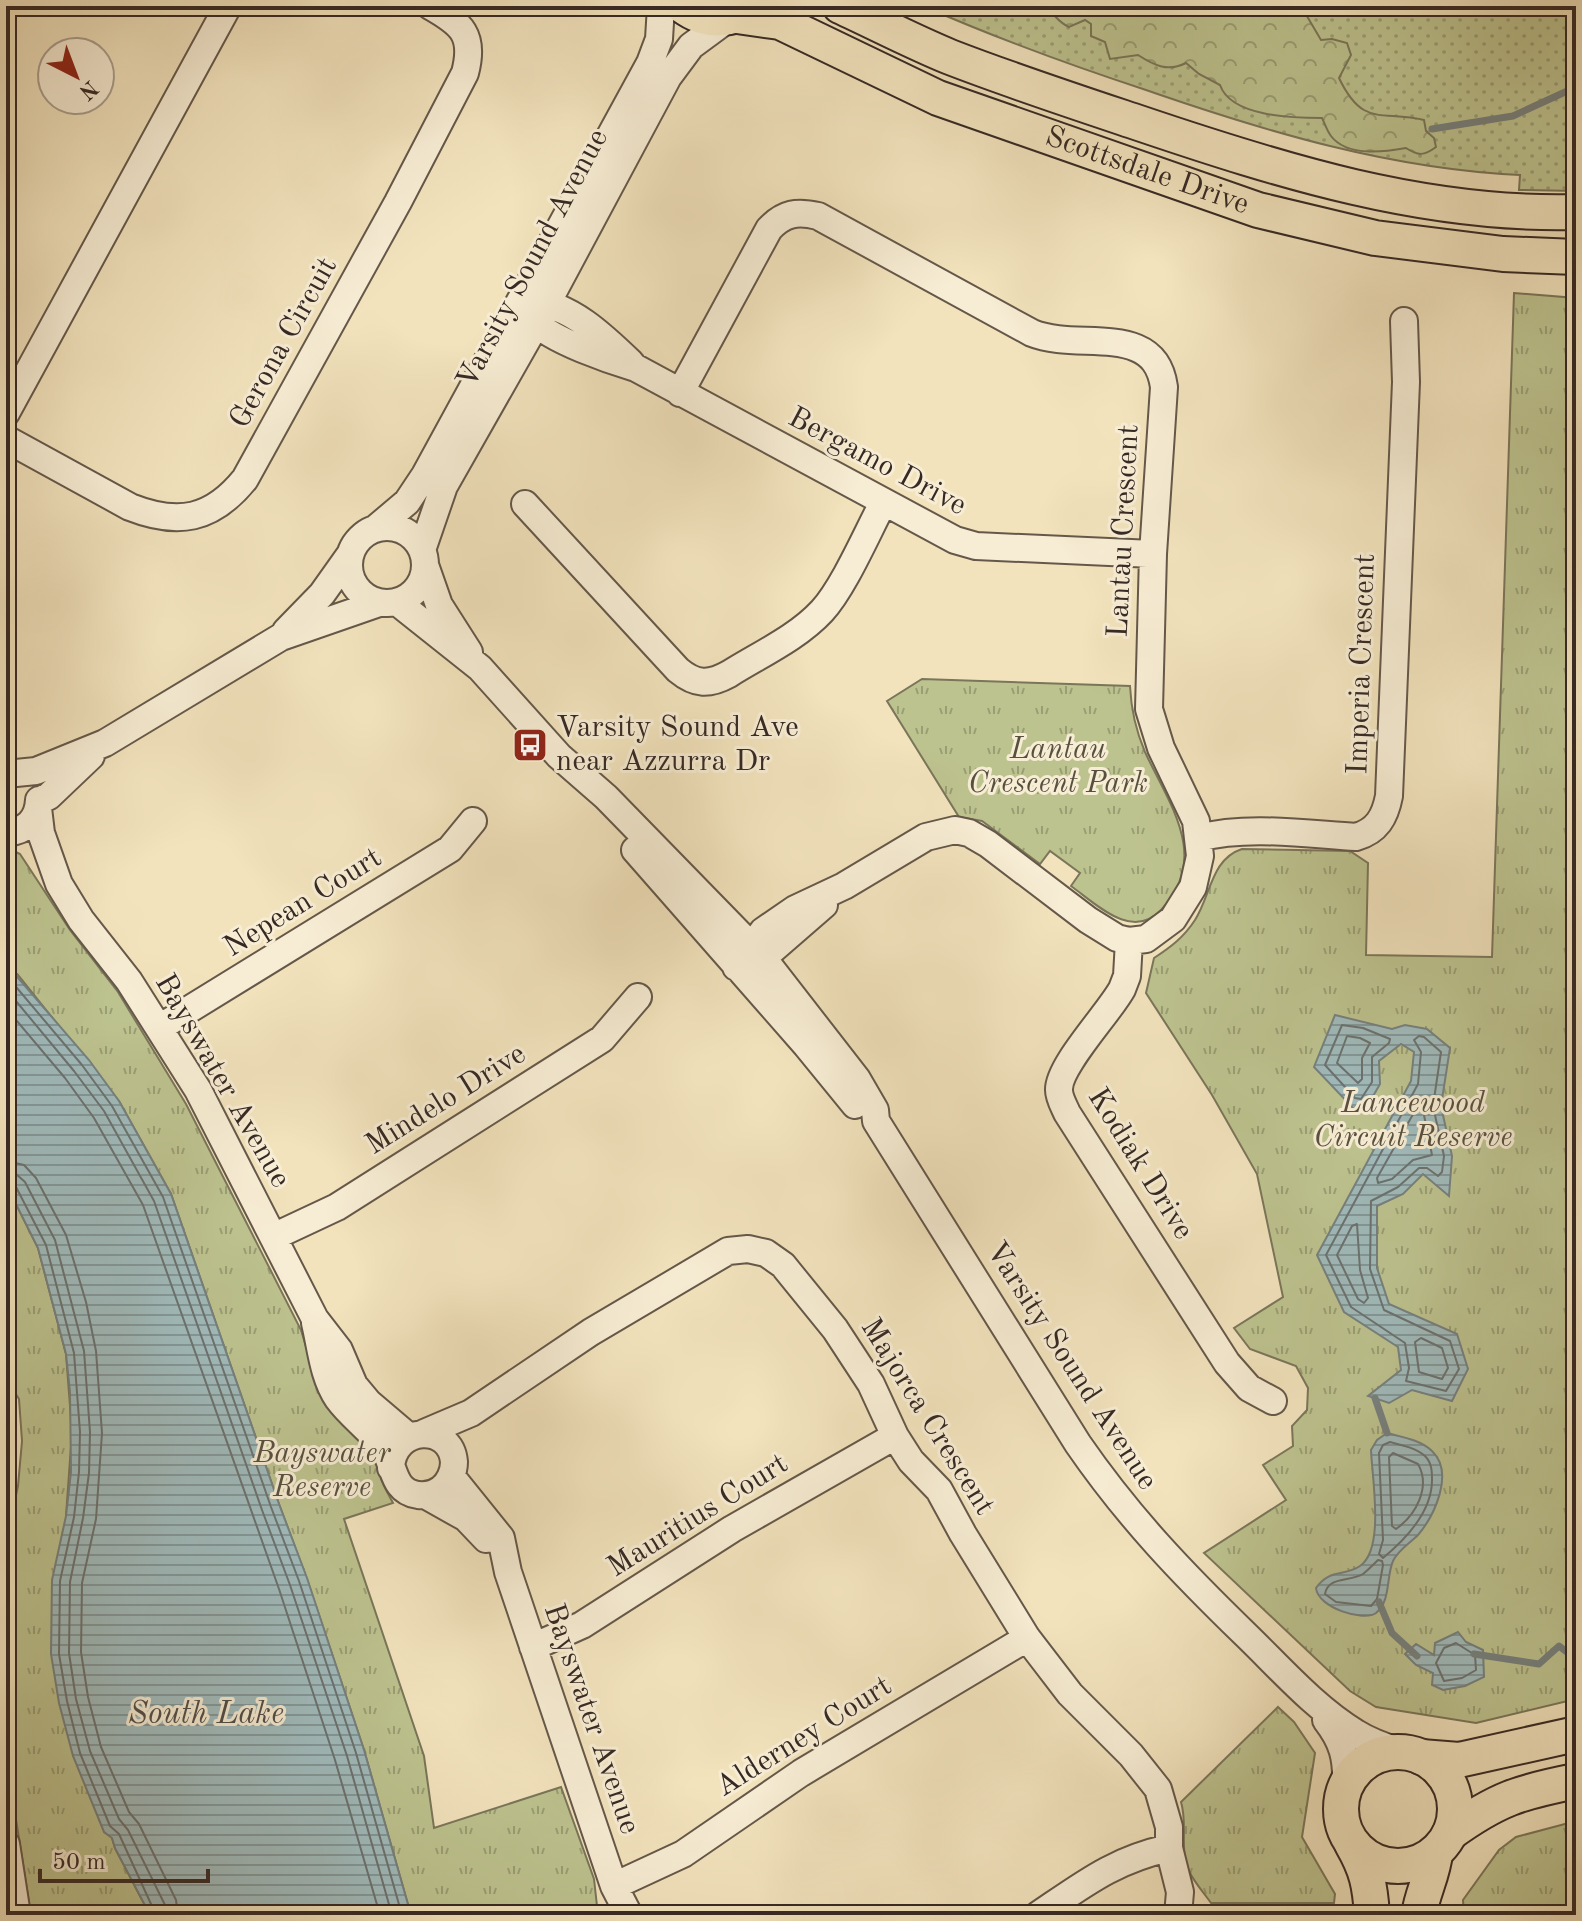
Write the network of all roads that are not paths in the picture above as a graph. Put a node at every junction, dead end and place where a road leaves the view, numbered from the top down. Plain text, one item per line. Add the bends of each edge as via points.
1 (228, 6) edge
2 (430, 6) edge
3 (661, 6) edge
4 (683, 6) edge
5 (840, 6) edge
6 (740, 13) edge
7 (1576, 212) edge
8 (1576, 257) edge
9 (521, 300) junction
10 (542, 313) junction
11 (1404, 321) dead end
12 (680, 393) junction
13 (6, 413) edge
14 (6, 439) edge
15 (883, 503) junction
16 (525, 504) dead end
17 (375, 529) junction
18 (1153, 554) junction
19 (349, 556) junction
20 (423, 558) junction
21 (388, 602) junction
22 (281, 637) junction
23 (480, 668) junction
24 (105, 743) junction
25 (11, 772) edge
26 (39, 805) junction
27 (473, 821) dead end
28 (7, 833) edge
29 (1199, 838) junction
30 (59, 884) junction
31 (1129, 941) junction
32 (750, 957) junction
33 (638, 997) dead end
34 (159, 1028) junction
35 (273, 1237) junction
36 (315, 1319) junction
37 (1273, 1401) dead end
38 (471, 1413) junction
39 (416, 1435) junction
40 (895, 1436) junction
41 (451, 1464) junction
42 (391, 1468) junction
43 (425, 1495) junction
44 (508, 1572) junction
45 (1027, 1638) junction
46 (533, 1647) junction
47 (1306, 1693) junction
48 (1576, 1734) edge
49 (1411, 1754) junction
50 (1576, 1781) edge
51 (1346, 1786) junction
52 (1350, 1841) junction
53 (1442, 1843) junction
54 (6, 1844) edge
55 (1169, 1848) junction
56 (614, 1886) junction
57 (17, 1915) edge
58 (613, 1915) edge
59 (629, 1915) edge
60 (1038, 1915) edge
61 (1178, 1915) edge
62 (1372, 1915) edge
63 (1419, 1915) edge

1 - 13 street
2 - 14 street, Gerona Circuit via 458,24 466,36 470,54 465,73 360,272 232,495 192,516 152,516
3 - 9 street, Varsity Sound Avenue via 659,39 650,63
4 - 6 main road, Scottsdale Drive via 719,20
5 - 7 main road, Scottsdale Drive via 1000,76 1296,174 1452,205
6 - 8 main road, Scottsdale Drive via 780,22 938,98 1258,210 1375,238 1490,253
6 - 10 street, Varsity Sound Avenue via 691,46 668,77
9 - 10 street, Bergamo Drive
9 - 17 street, Varsity Sound Avenue via 425,475 407,502
10 - 12 street, Bergamo Drive via 605,338 636,368
10 - 20 street, Varsity Sound Avenue via 444,486
11 - 29 street, Imperia Crescent via 1406,382 1386,812 1379,825 1356,837 1240,832
12 - 15 street, Bergamo Drive
12 - 18 street, Lantau Crescent via 769,229 790,214 818,216 1032,333 1059,341 1121,343 1148,353 1162,372 1164,387
15 - 16 street via 822,611 729,674 702,683 678,670
15 - 18 street, Bergamo Drive via 933,531 976,546
17 - 19 street via 363,535
17 - 20 street via 397,528 416,540
18 - 29 street, Lantau Crescent via 1149,709
19 - 21 street via 352,580 367,598
19 - 22 street
20 - 21 street via 417,588 408,597
20 - 23 street, Varsity Sound Avenue via 439,605
21 - 22 street
21 - 23 street, Varsity Sound Avenue
22 - 24 street
23 - 32 street, Varsity Sound Avenue via 595,804
24 - 25 street via 36,771
24 - 26 street
25 - 26 street via 32,783
26 - 28 street via 25,829
26 - 30 street, Bayswater Avenue via 44,842
27 - 34 street, Nepean Court via 450,849
28 - 30 street, Bayswater Avenue
29 - 31 street, Lantau Crescent via 1199,870 1173,919 1155,935
30 - 34 street, Bayswater Avenue
31 - 32 street via 1105,932 988,844 955,830 926,837 795,909 763,931
31 - 37 street, Kodiak Drive via 1122,989 1062,1074 1061,1100 1227,1363 1249,1388
32 - 47 street, Varsity Sound Avenue via 814,1055 863,1116 876,1121 1111,1491 1179,1570
33 - 35 street, Mindelo Drive via 602,1039 337,1207
34 - 35 street, Bayswater Avenue via 220,1130
35 - 36 street, Bayswater Avenue
36 - 39 street, Bayswater Avenue via 339,1350 354,1385 379,1412
36 - 42 street, Bayswater Avenue via 337,1397 386,1451
38 - 39 street, Majorca Crescent
38 - 40 street, Majorca Crescent via 708,1262 728,1251 748,1249 783,1265 835,1329 871,1384
38 - 41 street, Majorca Crescent
39 - 41 street, Bayswater Avenue via 444,1442
39 - 42 street via 395,1450
40 - 45 street, Majorca Crescent via 939,1490
40 - 46 street, Mauritius Court via 732,1529 582,1625
41 - 43 street via 445,1486
41 - 44 street, Bayswater Avenue via 501,1538
42 - 43 street, Bayswater Avenue via 406,1491
43 - 44 street, Bayswater Avenue via 466,1518
44 - 46 street, Bayswater Avenue
45 - 55 street, Majorca Crescent via 1070,1694 1158,1789
45 - 56 street, Alderney Court via 801,1773 683,1854
46 - 56 street, Bayswater Avenue
47 - 49 street, Varsity Sound Avenue via 1354,1732
47 - 51 street, Varsity Sound Avenue via 1343,1743
48 - 49 main road via 1459,1760
49 - 51 main road via 1384,1754 1368,1761
49 - 53 main road via 1436,1766 1453,1794 1455,1811
50 - 53 main road via 1496,1802
51 - 52 main road via 1342,1823
52 - 53 main road via 1363,1855 1399,1867 1418,1863
52 - 62 main road via 1365,1867
53 - 63 main road
54 - 57 street
55 - 60 street via 1116,1864
55 - 61 street, Majorca Crescent via 1180,1892
56 - 58 street, Bayswater Avenue
56 - 59 street, Bayswater Avenue

